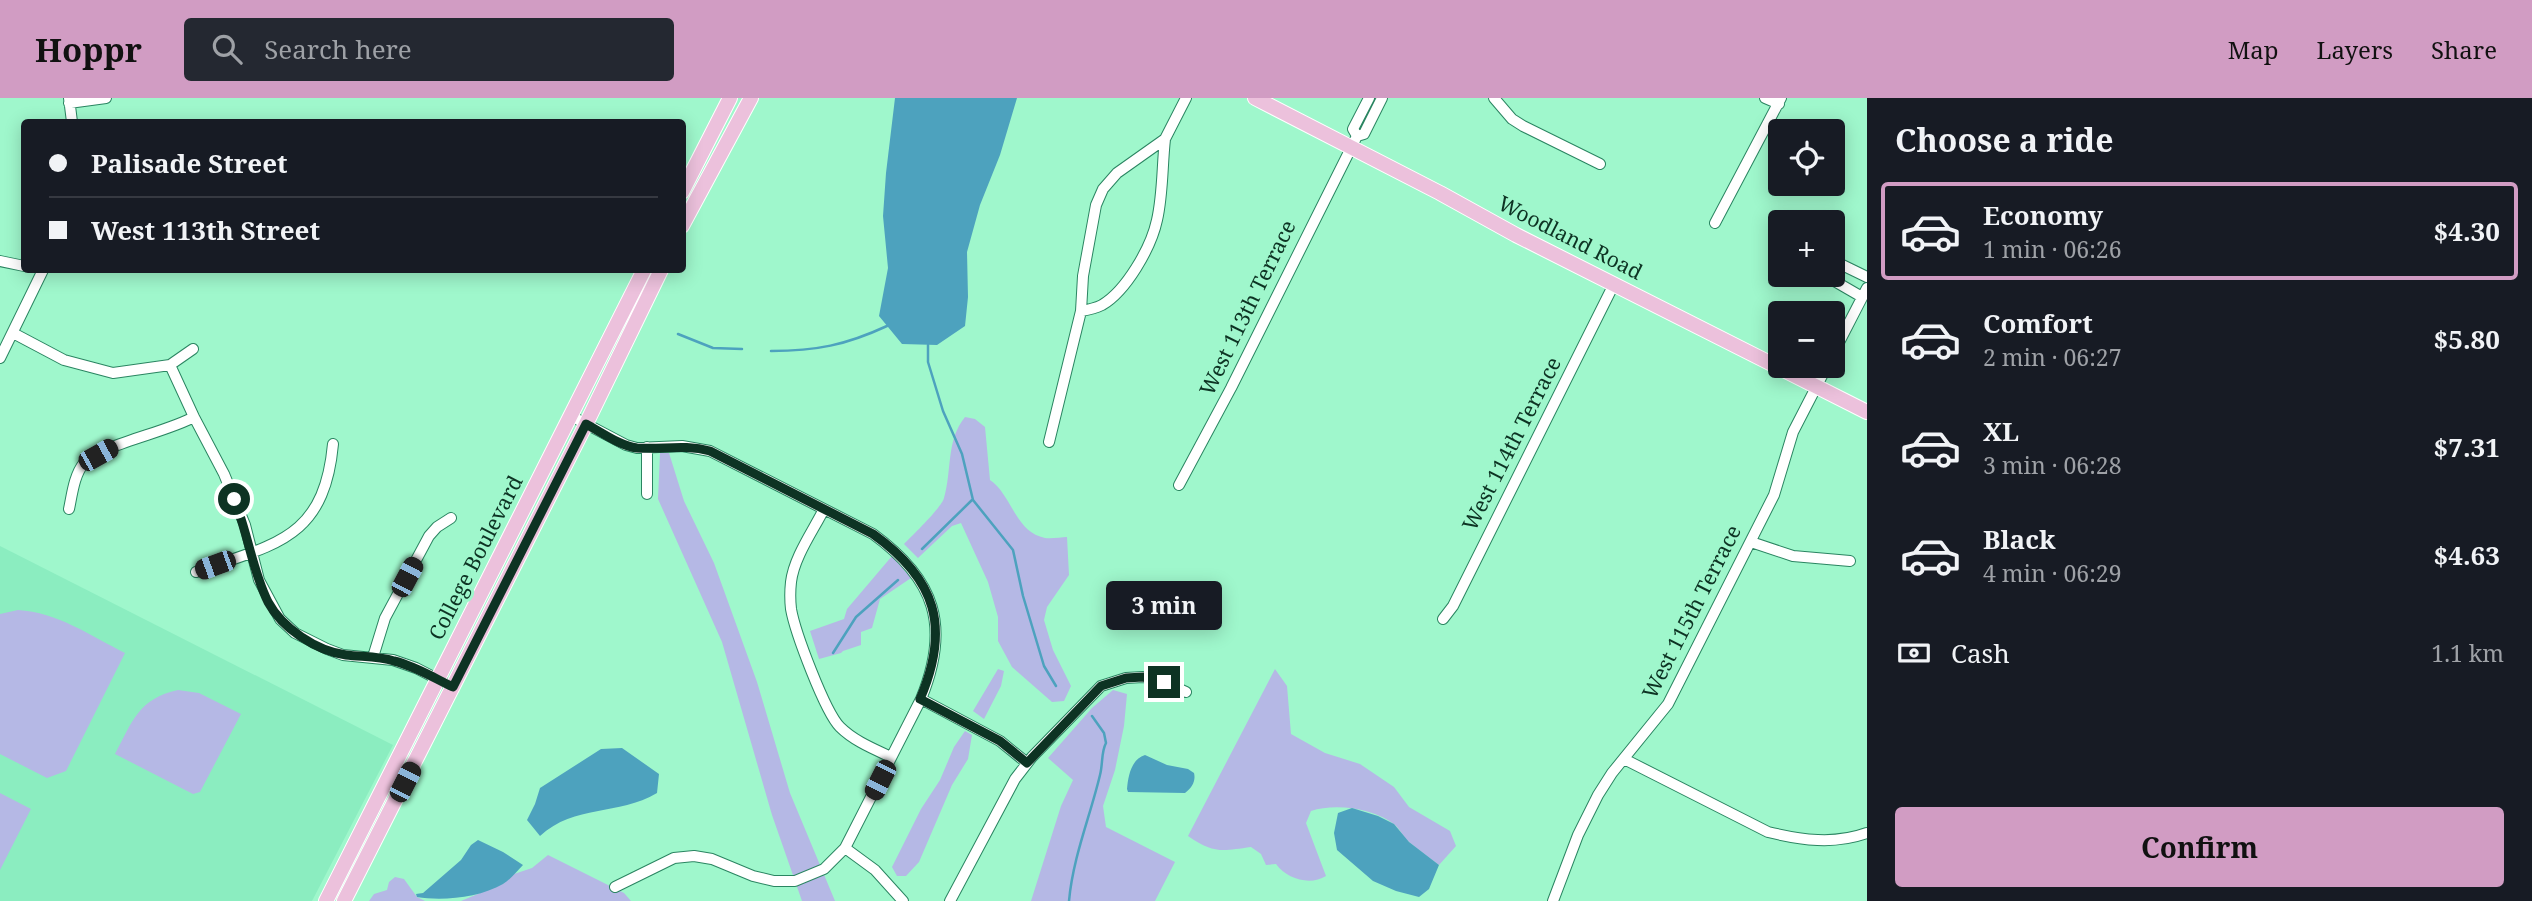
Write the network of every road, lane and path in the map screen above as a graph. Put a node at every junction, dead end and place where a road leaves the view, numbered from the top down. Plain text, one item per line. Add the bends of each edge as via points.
1 (106, 98) edge
2 (730, 98) edge
3 (751, 98) edge
4 (1186, 98) edge
5 (1255, 98) edge
6 (1369, 98) edge
7 (1382, 98) edge
8 (1494, 98) edge
9 (1765, 98) edge
10 (69, 100) edge
11 (1780, 101) edge
12 (72, 119) edge
13 (1165, 139) junction
14 (1354, 141) junction
15 (1600, 164) dead end
16 (686, 184) edge
17 (686, 219) edge
18 (1715, 223) dead end
19 (0, 261) edge
20 (21, 265) edge
21 (1845, 266) edge
22 (39, 273) edge
23 (642, 273) edge
24 (660, 273) edge
25 (1867, 277) edge
26 (1614, 284) junction
27 (1845, 284) edge
28 (1865, 292) edge
29 (1081, 311) junction
30 (1845, 331) edge
31 (13, 333) junction
32 (193, 348) dead end
33 (0, 358) edge
34 (170, 365) junction
35 (1821, 378) edge
36 (1816, 387) junction
37 (1867, 412) edge
38 (571, 416) junction
39 (194, 417) junction
40 (586, 424) junction
41 (1049, 442) dead end
42 (333, 444) dead end
43 (647, 447) junction
44 (1179, 485) dead end
45 (647, 494) dead end
46 (69, 509) dead end
47 (824, 509) junction
48 (451, 518) dead end
49 (1751, 542) junction
50 (253, 552) junction
51 (1850, 561) dead end
52 (196, 572) dead end
53 (1443, 619) dead end
54 (373, 657) junction
55 (439, 680) junction
56 (453, 687) junction
57 (1185, 692) dead end
58 (920, 699) junction
59 (891, 757) junction
60 (1624, 759) junction
61 (1027, 763) junction
62 (1867, 833) edge
63 (845, 848) junction
64 (647, 870) junction
65 (653, 881) dead end
66 (615, 887) dead end
67 (326, 901) edge
68 (344, 901) edge
69 (903, 901) edge
70 (950, 901) edge
71 (1553, 901) edge

1 - 10 street
2 - 16 main road
3 - 17 main road
4 - 13 street
5 - 14 main road, Woodland Road
6 - 14 street via 1353,129
7 - 14 street, West 113th Terrace via 1364,134
8 - 15 street via 1523,126
9 - 11 street
10 - 12 street
11 - 18 street
13 - 29 street via 1117,173 1100,195 1092,216
13 - 29 street via 1158,217 1142,258 1111,298
14 - 26 main road, Woodland Road
14 - 44 street, West 113th Terrace
19 - 20 street
21 - 25 street
22 - 31 street
23 - 38 main road, College Boulevard
24 - 40 main road, College Boulevard
26 - 36 main road, Woodland Road
26 - 53 street, West 114th Terrace
27 - 28 street
28 - 30 street
29 - 41 street
31 - 33 street
31 - 34 street via 64,360 113,373
32 - 34 street
34 - 39 street
35 - 36 street, West 115th Terrace
36 - 37 main road, Woodland Road
36 - 49 street, West 115th Terrace via 1793,432 1774,495
38 - 40 street
38 - 55 main road, College Boulevard
39 - 46 street via 112,447 85,463
39 - 50 street via 224,474
40 - 43 street via 626,445
40 - 56 main road, College Boulevard
42 - 50 street via 323,493 301,528
43 - 45 street
43 - 47 street via 710,451
47 - 58 street via 897,552 922,583 935,626 935,654
47 - 59 street via 796,563 791,579 792,611 832,718 855,739
48 - 54 street via 429,536 385,618
49 - 51 street via 1793,556
49 - 60 street, West 115th Terrace via 1668,704
50 - 52 street
50 - 54 street via 259,580 280,620 327,649
54 - 55 street via 416,668
55 - 56 street
55 - 67 main road, College Boulevard
56 - 68 main road, College Boulevard
57 - 61 street via 1143,677 1101,686
58 - 59 street
58 - 61 street via 1000,741
59 - 63 street
60 - 62 street via 1768,832 1825,841
60 - 71 street, West 115th Terrace via 1598,794
61 - 70 street
63 - 64 street via 824,869 795,881 753,876 694,856 674,858
63 - 69 street via 875,870
64 - 65 street
64 - 66 street

